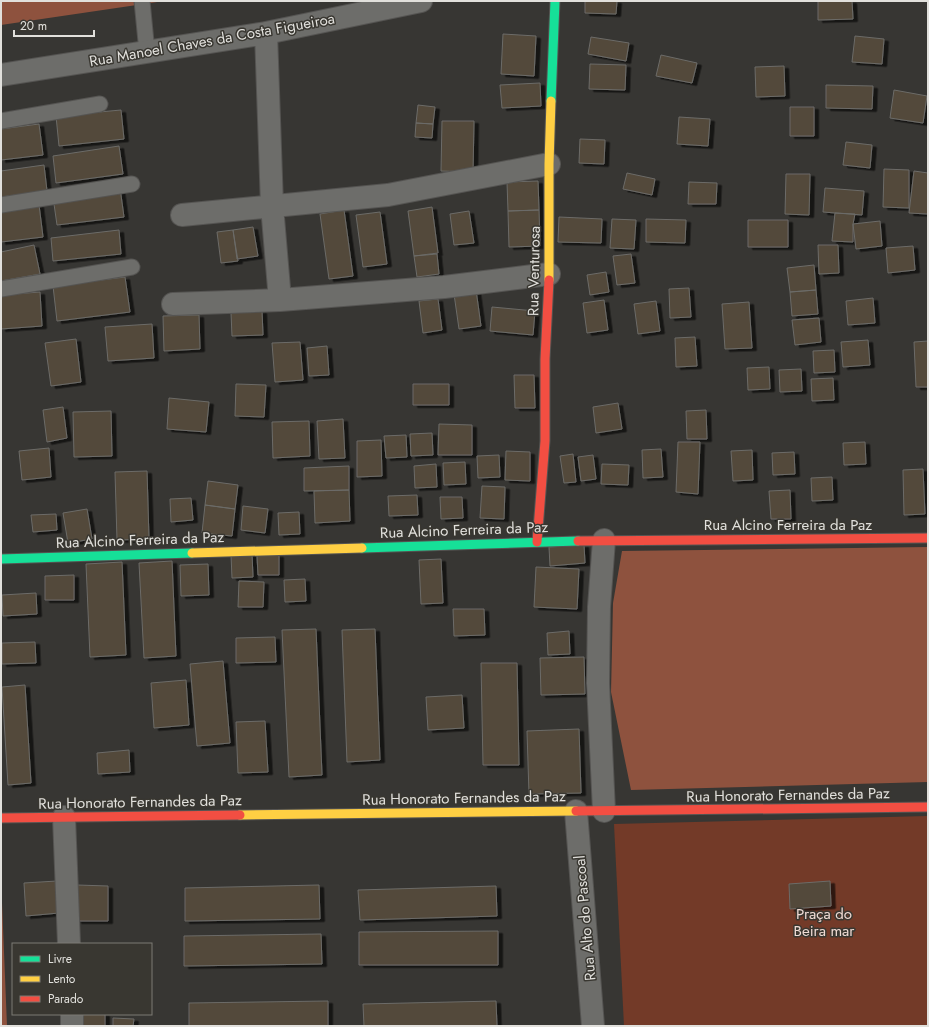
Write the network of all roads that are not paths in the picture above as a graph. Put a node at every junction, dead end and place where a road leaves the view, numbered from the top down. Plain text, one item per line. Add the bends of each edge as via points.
1 (142, 1) edge
2 (421, 1) edge
3 (555, 1) edge
4 (266, 33) junction
5 (147, 52) junction
6 (1, 75) edge
7 (100, 104) dead end
8 (1, 121) edge
9 (549, 164) junction
10 (132, 184) dead end
11 (1, 204) edge
12 (272, 206) junction
13 (182, 215) dead end
14 (132, 267) dead end
15 (549, 274) junction
16 (1, 289) edge
17 (280, 300) junction
18 (173, 304) dead end
19 (928, 538) edge
20 (604, 540) junction
21 (537, 542) junction
22 (1, 559) edge
23 (928, 807) edge
24 (576, 811) junction
25 (604, 811) junction
26 (64, 816) junction
27 (1, 818) edge
28 (69, 943) edge
29 (72, 1015) edge
30 (72, 1026) edge
31 (594, 1026) edge

1 - 5 lane
2 - 4 street, Rua Manoel Chaves da Costa Figueiroa
3 - 9 street, Rua Venturosa
4 - 5 street, Rua Manoel Chaves da Costa Figueiroa
4 - 12 street
5 - 6 street, Rua Manoel Chaves da Costa Figueiroa
7 - 8 lane
9 - 12 street via 388,196
9 - 15 street, Rua Venturosa
10 - 11 lane
12 - 13 street
12 - 17 street
14 - 16 lane
15 - 17 street via 444,287
15 - 21 street, Rua Venturosa via 545,441
17 - 18 street
19 - 20 street, Rua Alcino Ferreira da Paz
20 - 21 street, Rua Alcino Ferreira da Paz
20 - 25 street via 599,607 598,683
21 - 22 street, Rua Alcino Ferreira da Paz
23 - 25 street, Rua Honorato Fernandes da Paz
24 - 25 street, Rua Honorato Fernandes da Paz
24 - 26 street, Rua Honorato Fernandes da Paz
24 - 31 street, Rua Alto do Pascoal
26 - 27 street, Rua Honorato Fernandes da Paz
26 - 28 street
29 - 30 street

